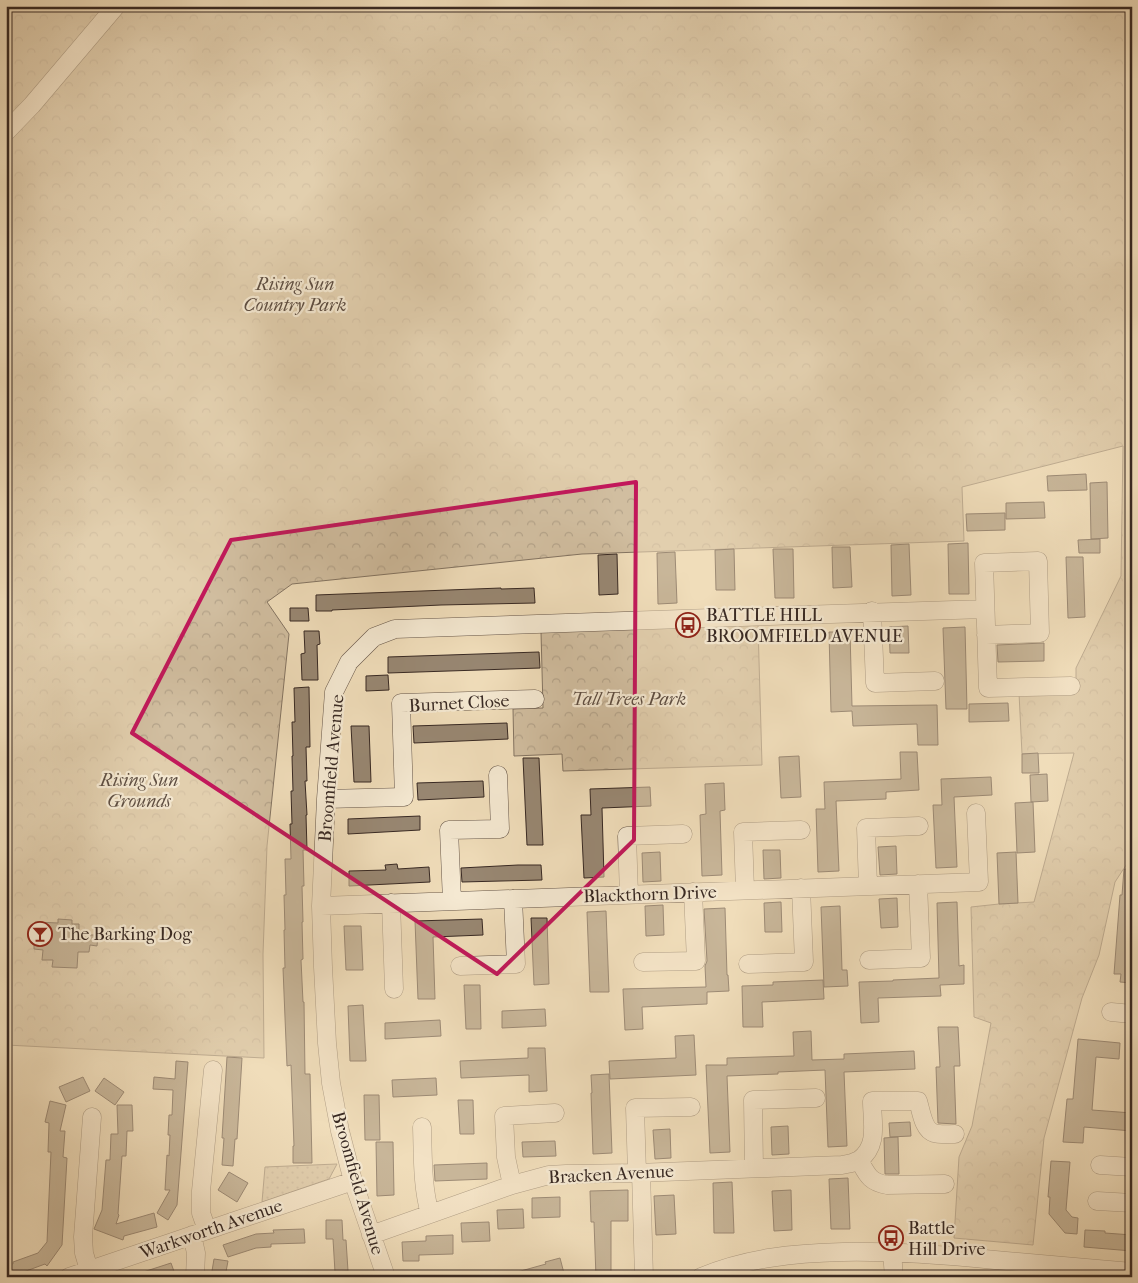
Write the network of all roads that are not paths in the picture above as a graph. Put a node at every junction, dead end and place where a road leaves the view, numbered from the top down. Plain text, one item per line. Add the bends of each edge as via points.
1 (116, 6) edge
2 (6, 132) edge
3 (985, 608) junction
4 (872, 612) junction
5 (986, 635) junction
6 (935, 681) dead end
7 (1071, 686) dead end
8 (535, 699) dead end
9 (498, 774) dead end
10 (326, 799) junction
11 (976, 813) dead end
12 (919, 826) dead end
13 (801, 830) dead end
14 (683, 834) dead end
15 (918, 884) junction
16 (868, 886) junction
17 (801, 888) junction
18 (745, 890) junction
19 (693, 892) junction
20 (629, 895) junction
21 (513, 899) junction
22 (452, 901) junction
23 (391, 903) junction
24 (322, 906) junction
25 (869, 960) dead end
26 (644, 962) dead end
27 (748, 964) dead end
28 (460, 966) dead end
29 (394, 989) dead end
30 (1111, 1012) dead end
31 (1132, 1014) edge
32 (213, 1070) dead end
33 (816, 1098) dead end
34 (691, 1107) dead end
35 (554, 1113) dead end
36 (92, 1117) dead end
37 (422, 1127) dead end
38 (955, 1134) dead end
39 (859, 1160) junction
40 (1100, 1165) dead end
41 (1132, 1167) edge
42 (754, 1168) junction
43 (639, 1172) junction
44 (354, 1181) junction
45 (945, 1184) dead end
46 (512, 1185) junction
47 (1097, 1201) dead end
48 (1132, 1203) edge
49 (430, 1214) junction
50 (199, 1232) junction
51 (371, 1235) junction
52 (892, 1252) junction
53 (89, 1270) junction
54 (1132, 1272) edge
55 (69, 1277) edge
56 (195, 1277) edge
57 (386, 1277) edge
58 (644, 1277) edge
59 (701, 1277) edge
60 (894, 1277) edge

1 - 2 street
3 - 4 street, Broomfield Avenue
3 - 5 street
3 - 5 street via 984,563 1038,561 1040,633
4 - 6 street via 875,683
4 - 10 street, Broomfield Avenue via 395,628 374,637 349,662 334,692
5 - 7 street via 988,688
8 - 10 street, Burnet Close via 401,703 404,797
9 - 22 street via 500,829 449,830
10 - 24 street, Broomfield Avenue
11 - 15 street, Blackthorn Drive via 979,882
12 - 16 street via 866,828
13 - 18 street via 743,832
14 - 20 street via 627,836
15 - 16 street, Blackthorn Drive
15 - 25 street via 920,958
16 - 17 street, Blackthorn Drive
17 - 18 street, Blackthorn Drive
17 - 27 street via 804,962
18 - 19 street, Blackthorn Drive
19 - 20 street, Blackthorn Drive
19 - 26 street via 696,960
20 - 21 street, Blackthorn Drive
21 - 22 street, Blackthorn Drive
21 - 28 street via 516,964
22 - 23 street, Blackthorn Drive
23 - 24 street, Blackthorn Drive
23 - 29 street
24 - 44 street, Broomfield Avenue via 322,967 331,1082
30 - 31 street
32 - 50 street
33 - 42 street via 752,1100
34 - 43 street via 635,1108
35 - 46 street via 504,1116 506,1157
36 - 53 street via 83,1237
37 - 49 street via 424,1185
38 - 39 street via 930,1132 918,1101 872,1101 873,1141 866,1156
39 - 42 street, Bracken Avenue via 842,1164
39 - 45 street via 878,1184
40 - 41 street
42 - 43 street, Bracken Avenue
43 - 46 street, Bracken Avenue via 558,1174
43 - 58 street
44 - 50 street, Warkworth Avenue
44 - 51 street, Broomfield Avenue
46 - 49 street, Bracken Avenue
47 - 48 street
49 - 51 street, Bracken Avenue
50 - 53 street, Warkworth Avenue
50 - 56 street
51 - 57 street, Broomfield Avenue
52 - 54 street
52 - 59 street via 832,1252 769,1258 726,1267
52 - 60 street
53 - 55 street, Warkworth Avenue

